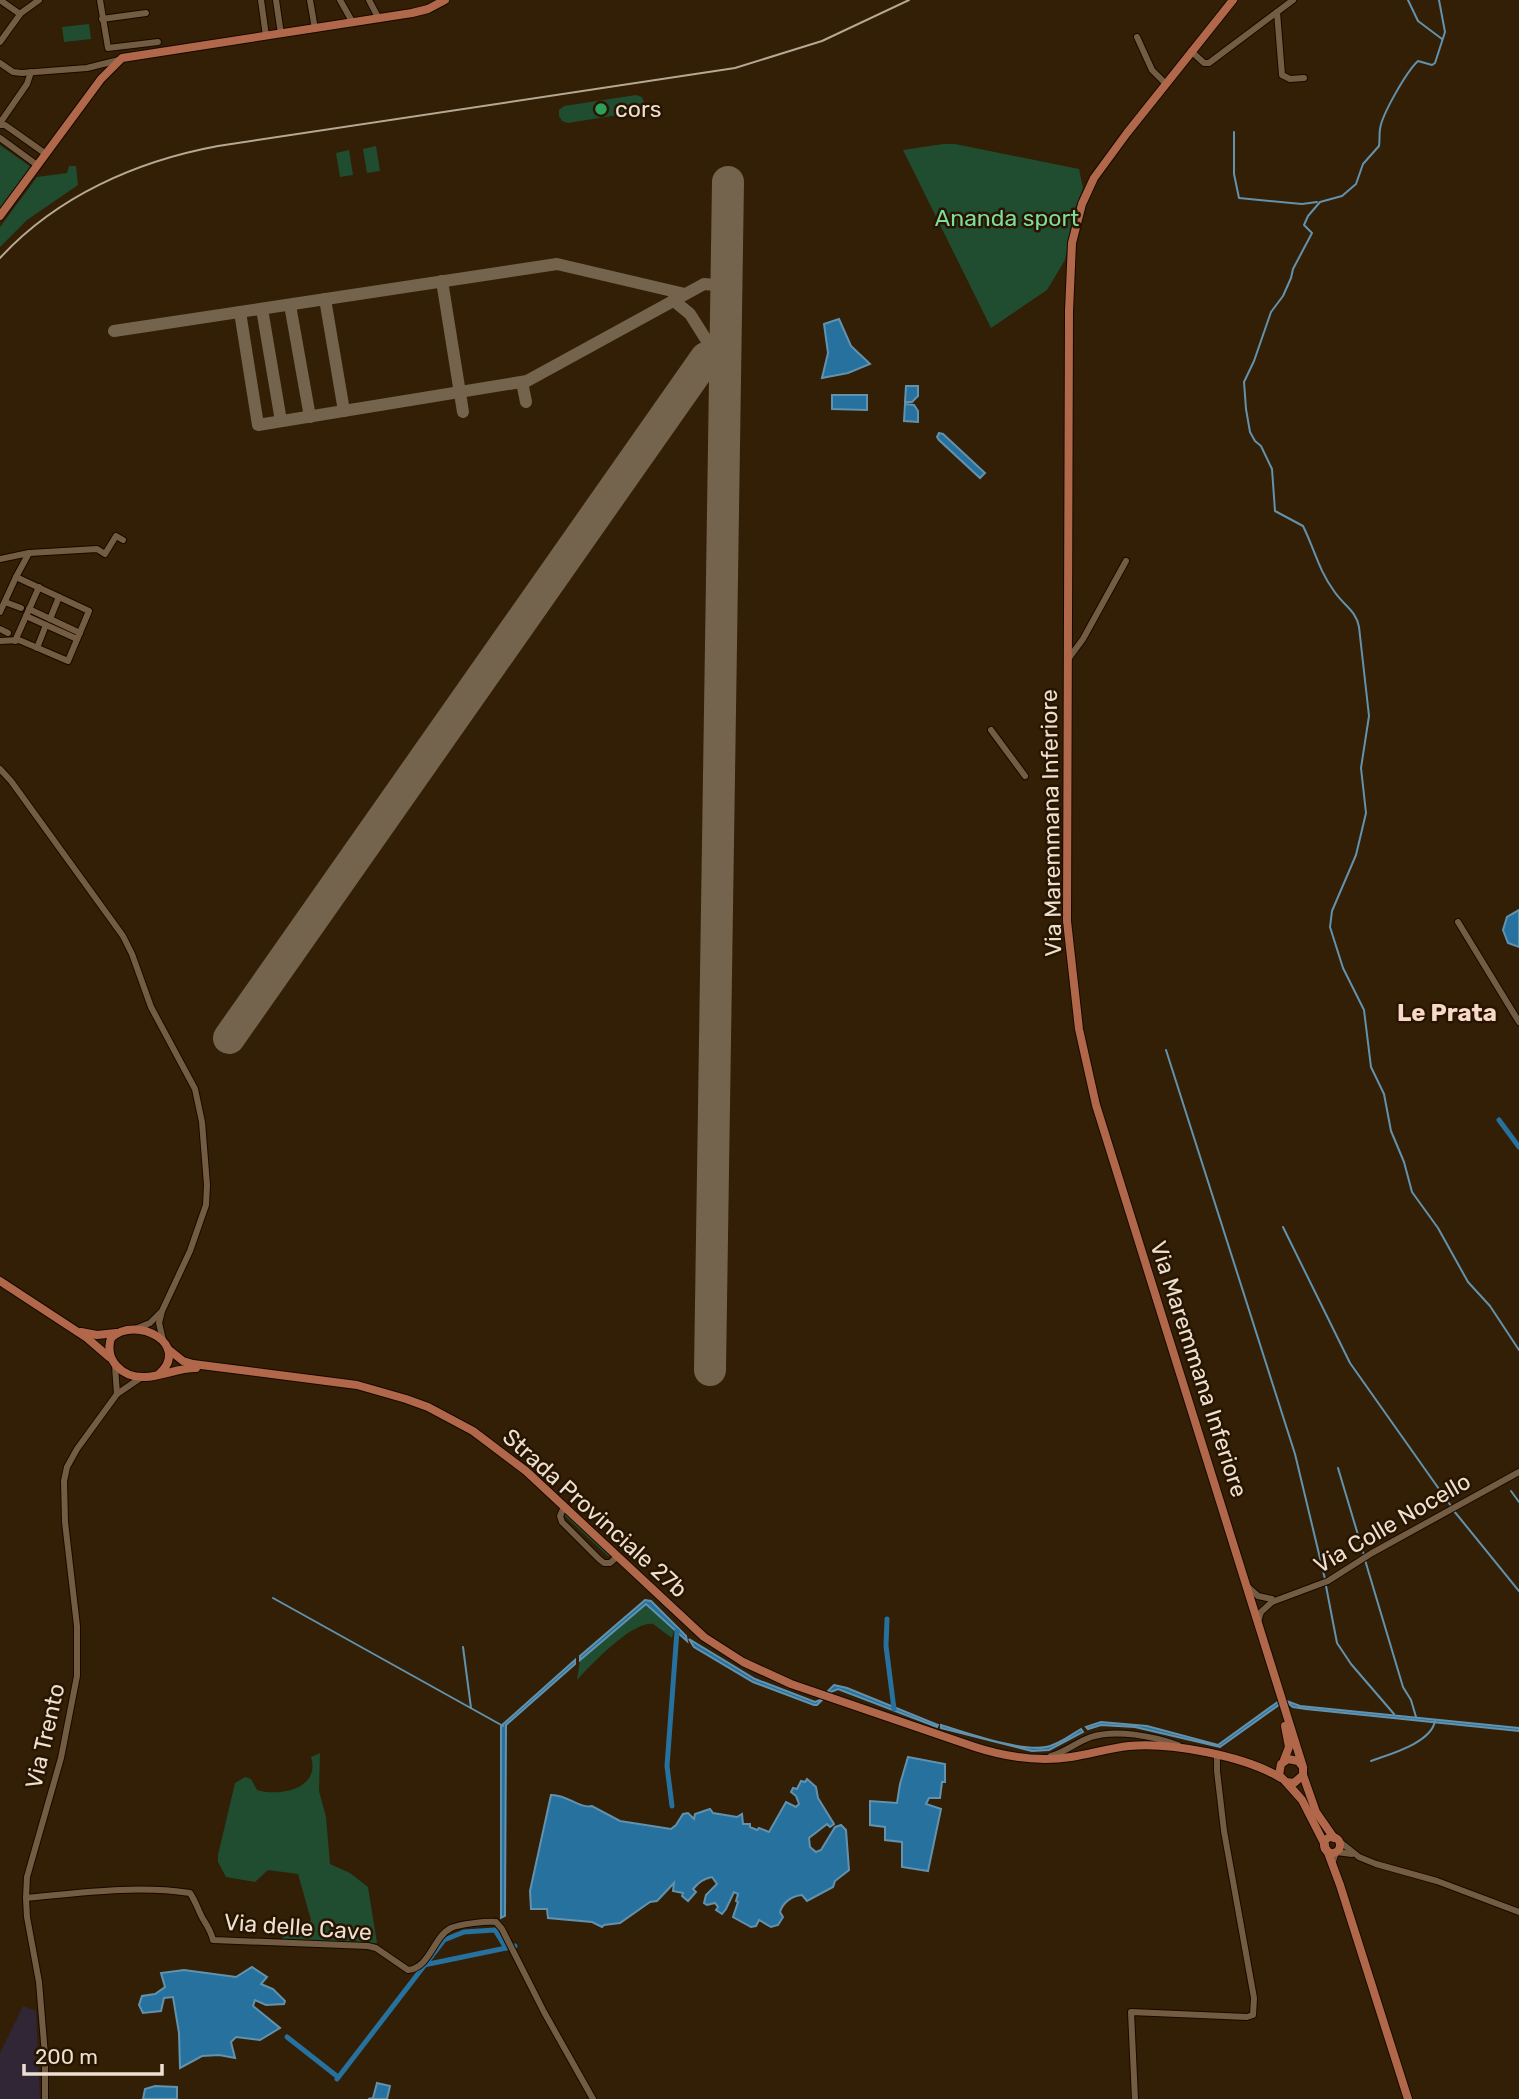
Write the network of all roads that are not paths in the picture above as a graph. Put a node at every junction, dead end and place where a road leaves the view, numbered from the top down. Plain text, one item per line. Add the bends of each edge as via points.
1 (0, 0) edge
2 (39, 0) edge
3 (100, 0) edge
4 (261, 0) edge
5 (276, 0) edge
6 (310, 0) edge
7 (340, 0) edge
8 (369, 0) edge
9 (445, 0) edge
10 (1233, 0) edge
11 (1293, 0) edge
12 (1277, 12) junction
13 (146, 13) dead end
14 (20, 14) junction
15 (102, 19) junction
16 (379, 19) junction
17 (353, 23) junction
18 (315, 29) junction
19 (281, 34) junction
20 (266, 36) junction
21 (1137, 37) dead end
22 (0, 42) edge
23 (158, 42) dead end
24 (1191, 51) junction
25 (119, 60) junction
26 (0, 63) edge
27 (87, 68) junction
28 (31, 72) junction
29 (102, 78) junction
30 (1304, 78) dead end
31 (1166, 84) junction
32 (0, 124) edge
33 (0, 138) edge
34 (46, 154) junction
35 (37, 165) junction
36 (0, 216) edge
37 (123, 540) dead end
38 (29, 553) junction
39 (0, 559) edge
40 (1126, 561) dead end
41 (16, 577) junction
42 (39, 587) junction
43 (59, 597) junction
44 (5, 602) junction
45 (20, 608) dead end
46 (0, 612) edge
47 (27, 612) junction
48 (48, 622) junction
49 (0, 629) edge
50 (8, 633) dead end
51 (79, 636) junction
52 (15, 640) junction
53 (0, 641) edge
54 (37, 648) junction
55 (1069, 658) junction
56 (991, 730) dead end
57 (0, 769) edge
58 (1025, 776) dead end
59 (1458, 922) dead end
60 (1519, 1022) edge
61 (0, 1281) edge
62 (162, 1311) junction
63 (134, 1329) junction
64 (78, 1332) junction
65 (120, 1332) junction
66 (163, 1340) junction
67 (168, 1349) junction
68 (109, 1357) junction
69 (115, 1366) junction
70 (208, 1367) junction
71 (158, 1375) junction
72 (142, 1377) junction
73 (117, 1394) junction
74 (1519, 1472) edge
75 (564, 1507) junction
76 (618, 1556) junction
77 (1247, 1586) junction
78 (1272, 1600) junction
79 (1253, 1605) junction
80 (1258, 1624) junction
81 (1284, 1709) junction
82 (1087, 1739) junction
83 (1187, 1749) junction
84 (1092, 1753) junction
85 (1217, 1756) junction
86 (1039, 1759) junction
87 (1282, 1762) junction
88 (1262, 1768) junction
89 (1303, 1771) junction
90 (1284, 1780) junction
91 (1336, 1840) junction
92 (1330, 1852) junction
93 (1359, 1857) junction
94 (26, 1898) junction
95 (1519, 1912) edge
96 (46, 2099) edge
97 (593, 2099) edge
98 (1135, 2099) edge
99 (1408, 2099) edge

1 - 14 street
2 - 14 street
3 - 15 street
4 - 20 street
5 - 19 street
6 - 18 street
7 - 17 street
8 - 16 street
9 - 16 main road via 423,11
10 - 24 main road, Via Maremmana Inferiore
11 - 12 street
12 - 24 street via 1209,63
12 - 30 street via 1282,75
13 - 15 street
14 - 22 street
15 - 23 street via 110,49
16 - 17 main road
17 - 18 main road
18 - 19 main road
19 - 20 main road
20 - 25 main road
21 - 31 street via 1151,68
24 - 31 main road, Via Maremmana Inferiore
25 - 27 street
25 - 29 main road
26 - 28 street via 13,72
27 - 28 street
27 - 29 street
28 - 32 street
29 - 34 main road
31 - 55 main road, Via Maremmana Inferiore via 1094,178 1072,243
32 - 34 street
33 - 35 street
34 - 35 main road
35 - 36 main road
37 - 38 street via 116,536 105,554 97,549
38 - 39 street
38 - 41 street
40 - 55 street
41 - 42 street
41 - 44 street
42 - 43 street
42 - 47 street
43 - 48 street
43 - 51 street via 89,611
44 - 45 street
44 - 46 street
47 - 48 street
47 - 52 street
48 - 51 street
48 - 54 street
49 - 50 street
51 - 54 street via 68,661
52 - 53 street
52 - 54 street
55 - 77 main road, Via Maremmana Inferiore via 1067,920 1081,1040 1115,1170
56 - 58 street
57 - 62 street via 123,936 151,1007 197,1094 207,1201
59 - 60 street
61 - 64 main road
62 - 63 street via 150,1323
62 - 66 street
63 - 65 main road
63 - 66 main road
64 - 65 main road
64 - 68 main road
65 - 68 main road via 110,1341
66 - 67 main road
67 - 70 main road via 183,1361
67 - 71 main road via 168,1363
68 - 69 main road
69 - 72 main road
69 - 73 street
70 - 71 main road
70 - 75 main road, Strada Provinciale 27b via 330,1380 406,1399 473,1431
71 - 72 main road
72 - 73 street, Via Trento
73 - 94 street, Via Trento via 77,1449 65,1474 64,1512 77,1626 76,1676 61,1758 27,1877
74 - 78 street, Via Colle Nocello via 1325,1583
75 - 76 main road, Strada Provinciale 27b
75 - 76 street via 562,1522 599,1559 610,1563
76 - 86 main road, Strada Provinciale 27b via 704,1637 766,1674 985,1751
77 - 78 street via 1258,1597
77 - 79 main road, Via Maremmana Inferiore
78 - 79 street, Via Colle Nocello
78 - 80 street
79 - 80 main road, Via Maremmana Inferiore
80 - 81 main road, Via Maremmana Inferiore
81 - 87 main road, Via Maremmana Inferiore via 1289,1747
81 - 89 main road, Via Maremmana Inferiore
82 - 83 street via 1132,1736
82 - 84 street
82 - 86 street
83 - 84 main road via 1135,1746
83 - 85 main road
84 - 86 main road
85 - 88 main road
85 - 98 street via 1253,2015 1131,2012
87 - 88 main road
87 - 89 main road via 1295,1759
87 - 90 main road via 1279,1771
88 - 90 main road
89 - 90 main road via 1294,1783
89 - 91 main road, Via Maremmana Inferiore via 1316,1812
90 - 92 main road via 1305,1805
91 - 92 main road via 1339,1848
91 - 92 main road via 1327,1840
91 - 93 street
92 - 93 street
92 - 99 main road
93 - 95 street
94 - 96 street, Via Trento via 40,1994
94 - 97 street, Via delle Cave via 125,1889 190,1893 213,1940 368,1946 408,1970 419,1966 452,1928 496,1922

